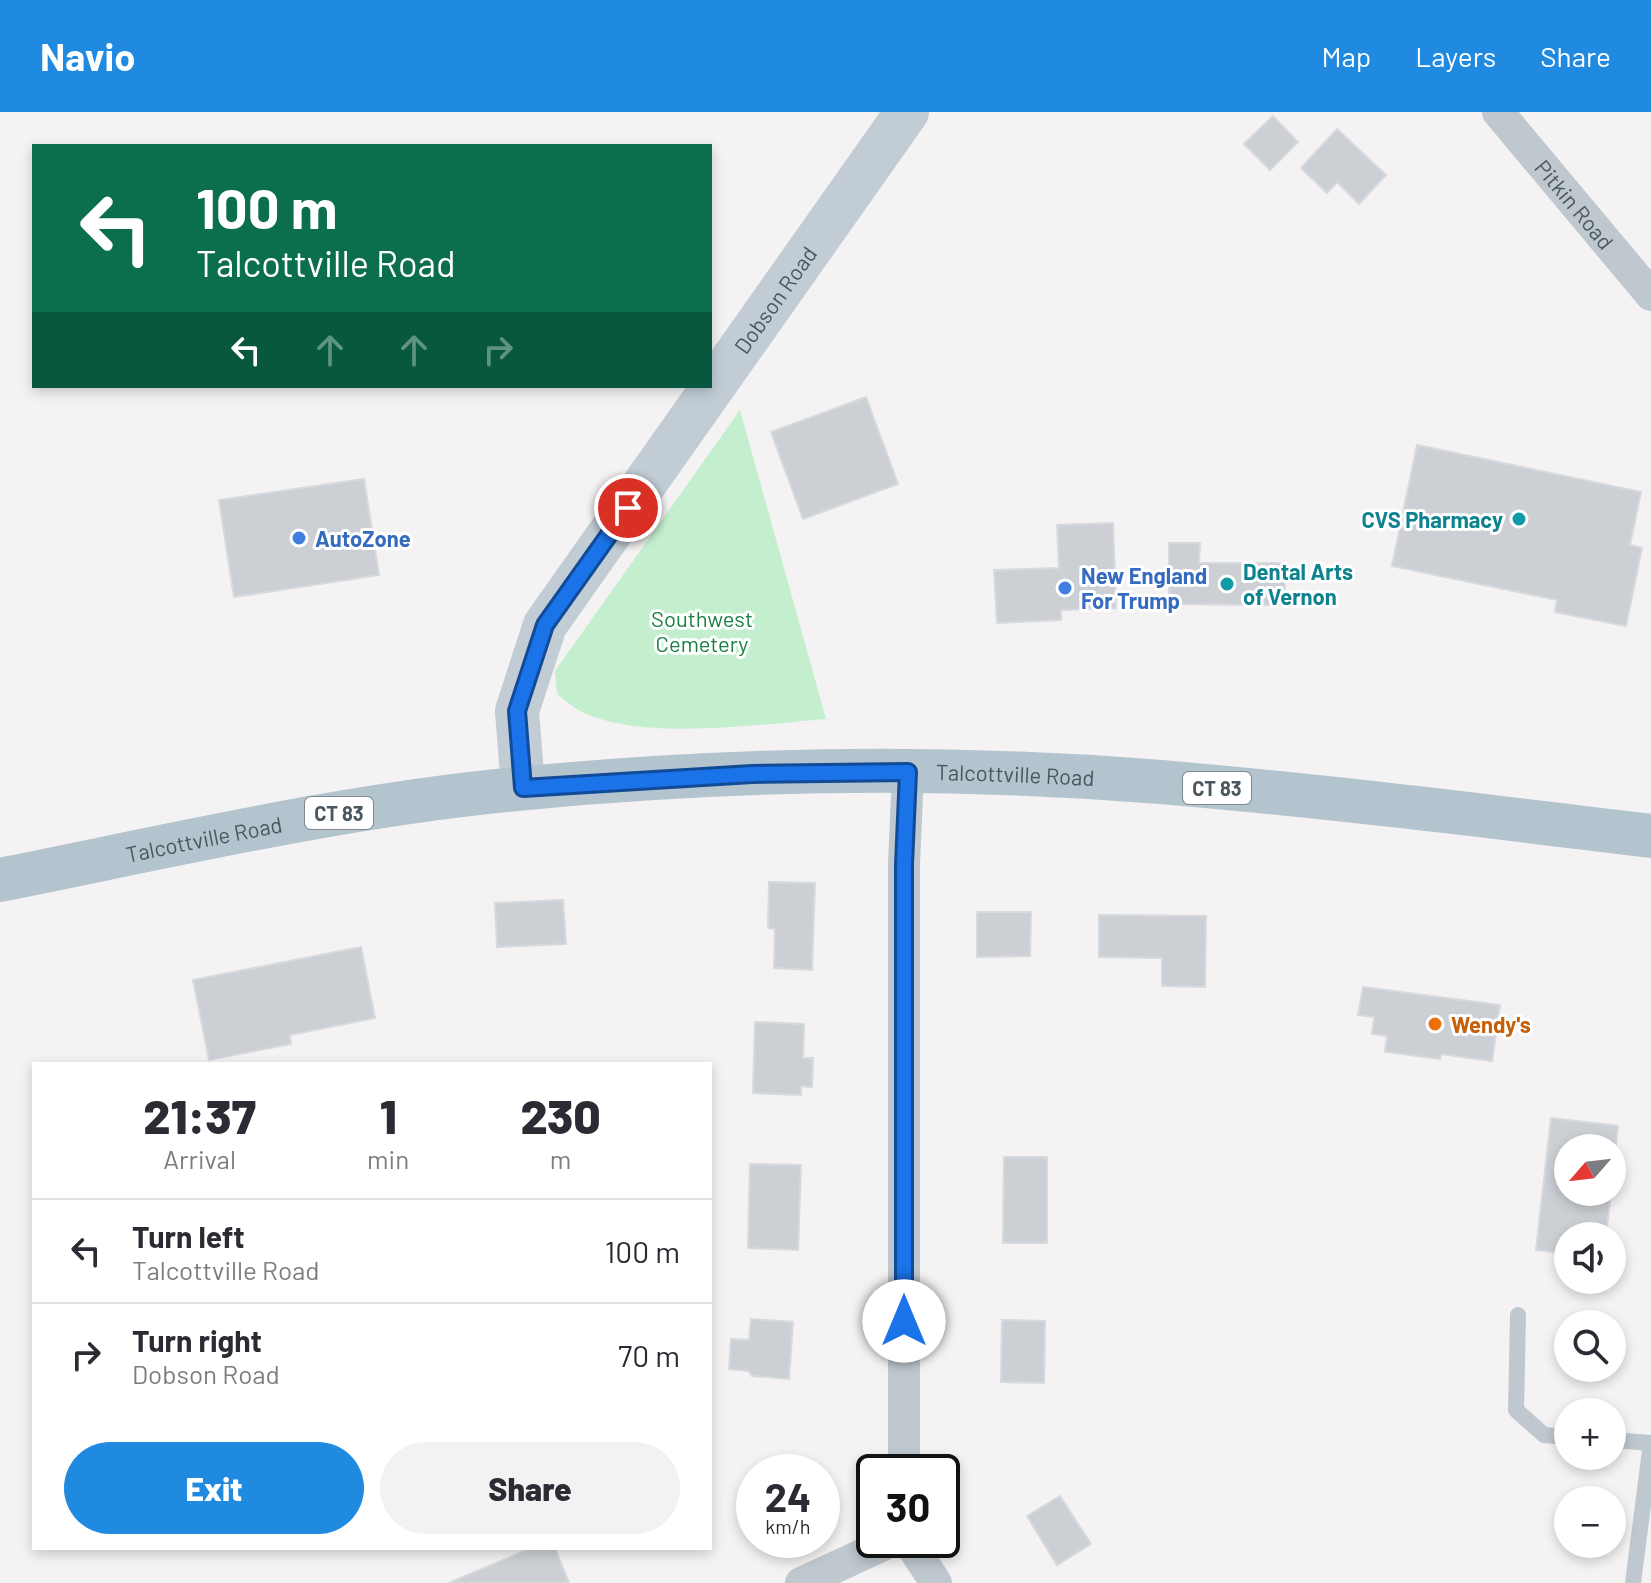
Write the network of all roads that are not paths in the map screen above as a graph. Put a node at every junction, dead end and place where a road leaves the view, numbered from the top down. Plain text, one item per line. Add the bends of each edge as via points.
1 (907, 112) edge
2 (1498, 112) edge
3 (1651, 295) edge
4 (908, 772) junction
5 (523, 788) junction
6 (1651, 836) edge
7 (0, 880) edge
8 (1518, 1315) dead end
9 (1554, 1436) edge
10 (1626, 1441) edge
11 (1651, 1443) edge
12 (904, 1454) edge
13 (856, 1558) edge
14 (920, 1558) edge
15 (801, 1583) edge
16 (936, 1583) edge
17 (1633, 1583) edge

1 - 5 street, Dobson Road via 545,625 517,711
2 - 3 street, Pitkin Road
4 - 5 main road, Talcottville Road / CT 83 via 752,774
4 - 6 main road, Talcottville Road / CT 83 via 1158,782
4 - 12 street
5 - 7 main road, Talcottville Road / CT 83 via 332,814
8 - 9 lane via 1516,1410 1544,1435
10 - 11 lane
11 - 17 lane
13 - 15 street
14 - 16 street

